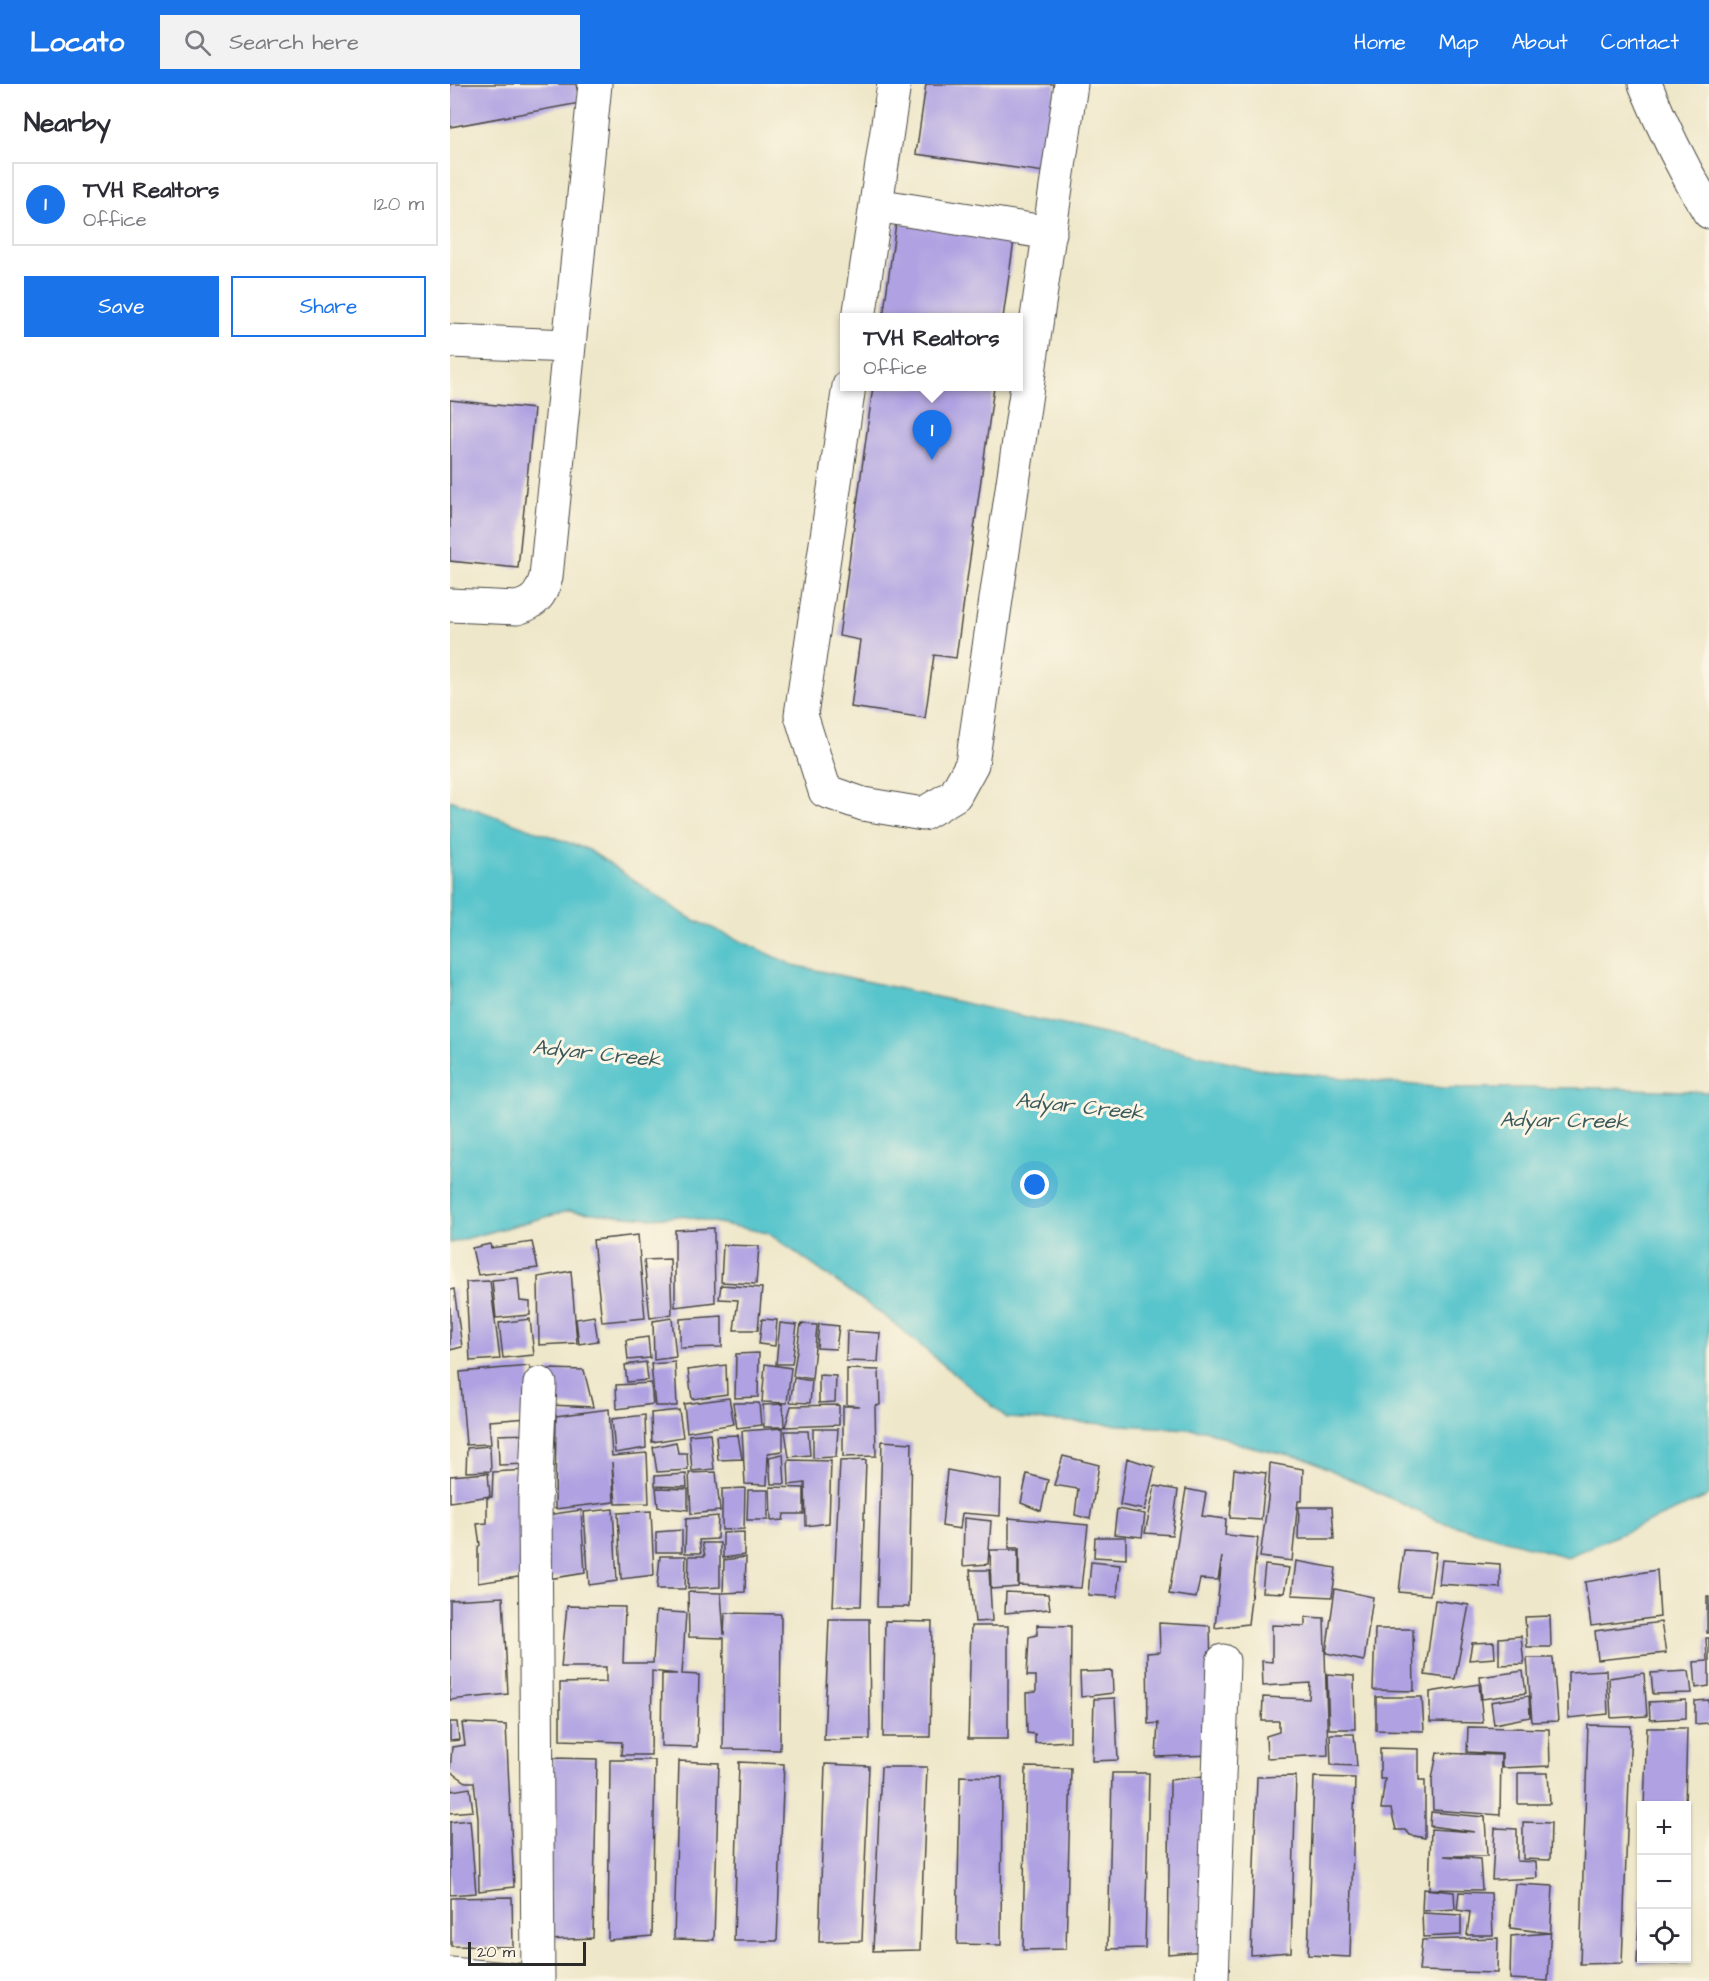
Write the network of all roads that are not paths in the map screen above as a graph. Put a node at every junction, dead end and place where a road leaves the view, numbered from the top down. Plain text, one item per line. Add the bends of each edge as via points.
1 (595, 84) edge
2 (894, 84) edge
3 (1071, 84) edge
4 (1645, 84) edge
5 (876, 205) junction
6 (1709, 212) edge
7 (1050, 233) junction
8 (860, 313) edge
9 (450, 342) edge
10 (569, 346) junction
11 (848, 391) edge
12 (450, 605) edge
13 (540, 1384) dead end
14 (1223, 1661) dead end
15 (450, 1974) edge
16 (528, 1981) edge
17 (538, 1981) edge
18 (1212, 1981) edge

1 - 10 street
2 - 5 street
3 - 7 street
4 - 6 street via 1685,171
5 - 7 street
5 - 8 street
7 - 11 street via 972,764 955,795 923,814 863,804 825,791 801,715
9 - 10 street
10 - 12 street via 543,588 537,600 517,608
13 - 17 street via 535,1501
14 - 18 street
15 - 16 street

